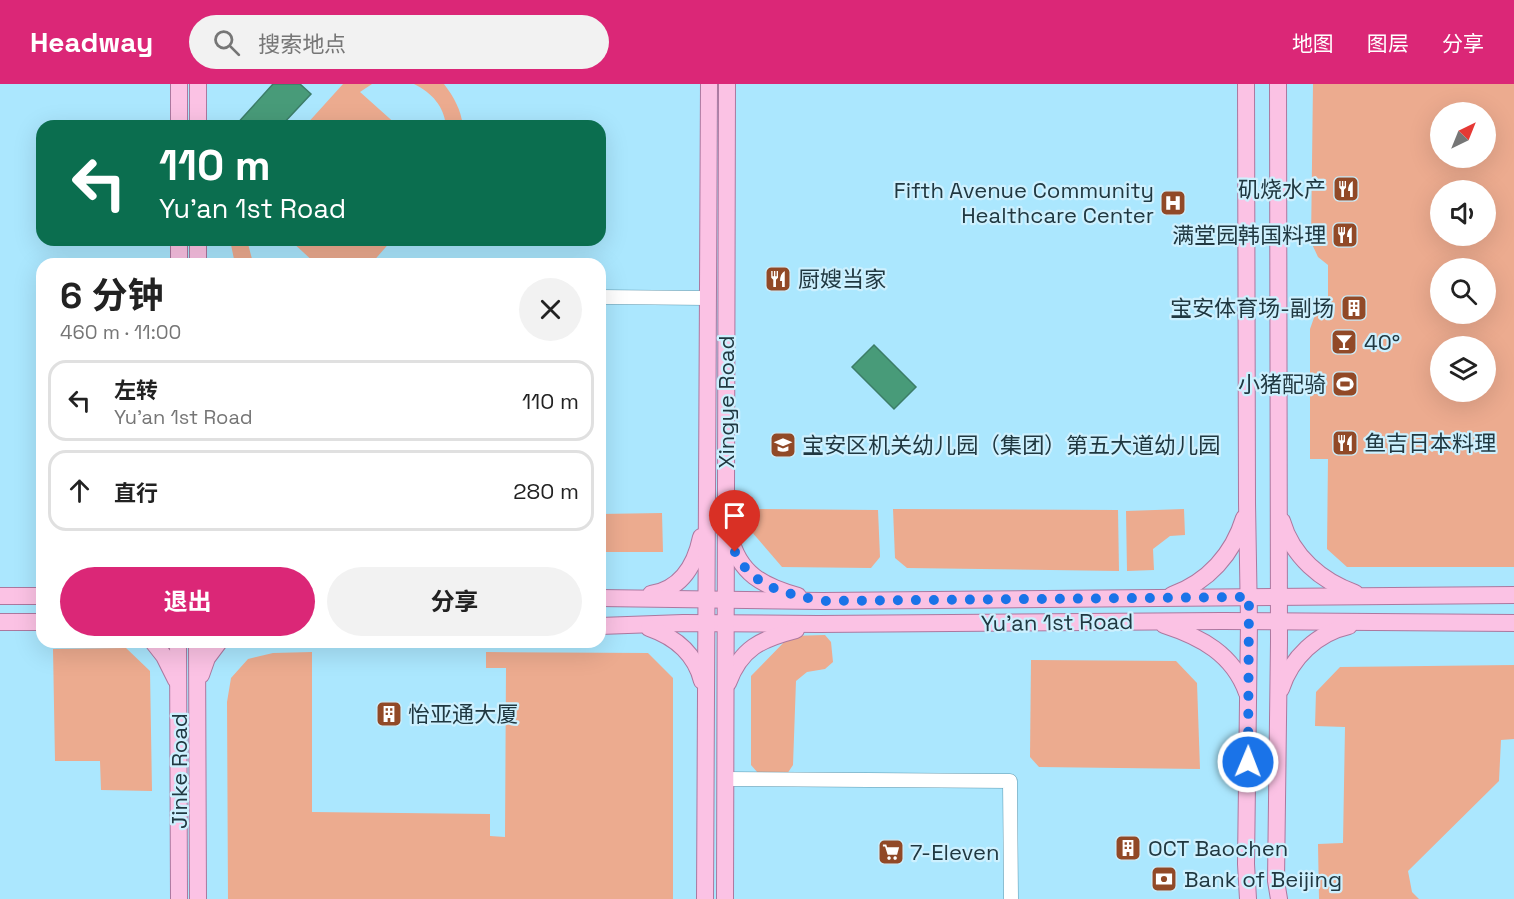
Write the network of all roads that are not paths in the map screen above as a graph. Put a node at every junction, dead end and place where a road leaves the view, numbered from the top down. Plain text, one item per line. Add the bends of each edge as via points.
1 (177, 84) edge
2 (200, 84) edge
3 (703, 84) edge
4 (709, 84) edge
5 (729, 84) edge
6 (1239, 84) edge
7 (1246, 84) edge
8 (1279, 89) edge
9 (709, 105) junction
10 (1246, 113) junction
11 (179, 120) edge
12 (198, 120) edge
13 (606, 297) edge
14 (707, 298) junction
15 (726, 499) junction
16 (707, 501) junction
17 (1247, 503) junction
18 (1279, 503) junction
19 (0, 596) edge
20 (1370, 596) junction
21 (1514, 596) edge
22 (36, 597) edge
23 (1249, 597) junction
24 (1279, 597) junction
25 (606, 598) edge
26 (622, 598) junction
27 (1159, 598) junction
28 (706, 599) junction
29 (725, 599) junction
30 (822, 601) junction
31 (1152, 621) junction
32 (1249, 621) junction
33 (0, 622) edge
34 (36, 622) edge
35 (1279, 622) junction
36 (706, 623) junction
37 (1367, 623) junction
38 (1514, 623) edge
39 (725, 624) junction
40 (818, 624) junction
41 (606, 626) edge
42 (621, 627) junction
43 (158, 648) edge
44 (178, 648) edge
45 (197, 648) edge
46 (214, 648) edge
47 (178, 685) junction
48 (197, 687) junction
49 (725, 696) junction
50 (1279, 696) junction
51 (706, 698) junction
52 (1249, 699) junction
53 (725, 779) junction
54 (1246, 864) junction
55 (1276, 881) junction
56 (179, 896) edge
57 (198, 899) edge
58 (705, 899) edge
59 (726, 899) edge
60 (1011, 899) edge
61 (1240, 899) edge
62 (1248, 899) edge
63 (1274, 899) edge
64 (1279, 899) edge

1 - 11 main road
2 - 12 main road
3 - 9 main road
4 - 9 main road, Xingye Road
5 - 15 main road, Xingye Road
6 - 10 main road
7 - 10 main road
8 - 18 main road
9 - 14 main road, Xingye Road
10 - 17 main road
13 - 14 street
14 - 16 main road, Xingye Road
15 - 29 main road, Xingye Road
15 - 30 main road via 731,540 750,574 771,587
16 - 26 main road via 696,555 684,577 655,594
16 - 28 main road, Xingye Road
17 - 23 main road
17 - 27 main road via 1237,537 1221,562 1198,583
18 - 20 main road via 1290,539 1306,563 1342,588
18 - 24 main road
19 - 22 main road
20 - 21 main road, Yu'an 1st Road
20 - 24 main road, Yu'an 1st Road
23 - 24 main road, Yu'an 1st Road
23 - 27 main road, Yu'an 1st Road
23 - 32 main road
24 - 35 main road
25 - 26 main road, Yu'an 1st Road
26 - 28 main road, Yu'an 1st Road
27 - 30 main road, Yu'an 1st Road
28 - 29 main road, Yu'an 1st Road
28 - 36 main road, Xingye Road
29 - 30 main road, Yu'an 1st Road
29 - 39 main road, Xingye Road
31 - 32 main road, Yu'an 1st Road
31 - 40 main road, Yu'an 1st Road
31 - 52 main road via 1215,648 1236,671
32 - 35 main road, Yu'an 1st Road
32 - 52 main road
33 - 34 main road
35 - 37 main road, Yu'an 1st Road
35 - 50 main road
36 - 39 main road, Yu'an 1st Road
36 - 42 main road, Yu'an 1st Road
36 - 51 main road, Xingye Road
37 - 38 main road, Yu'an 1st Road
37 - 50 main road via 1334,631 1314,643 1288,671
39 - 40 main road, Yu'an 1st Road
39 - 49 main road, Xingye Road
40 - 49 main road via 777,635 752,647 734,669
41 - 42 main road, Yu'an 1st Road
42 - 51 main road via 648,628 676,641 696,665
43 - 47 main road
44 - 47 main road, Jinke Road
45 - 48 main road, Jinke Road
46 - 48 main road
47 - 56 main road, Jinke Road
48 - 57 main road, Jinke Road
49 - 53 main road, Xingye Road
50 - 55 main road
51 - 58 main road, Xingye Road
52 - 54 main road
53 - 59 main road, Xingye Road
53 - 60 street via 1010,781
54 - 61 main road
54 - 62 main road
55 - 63 main road
55 - 64 main road

